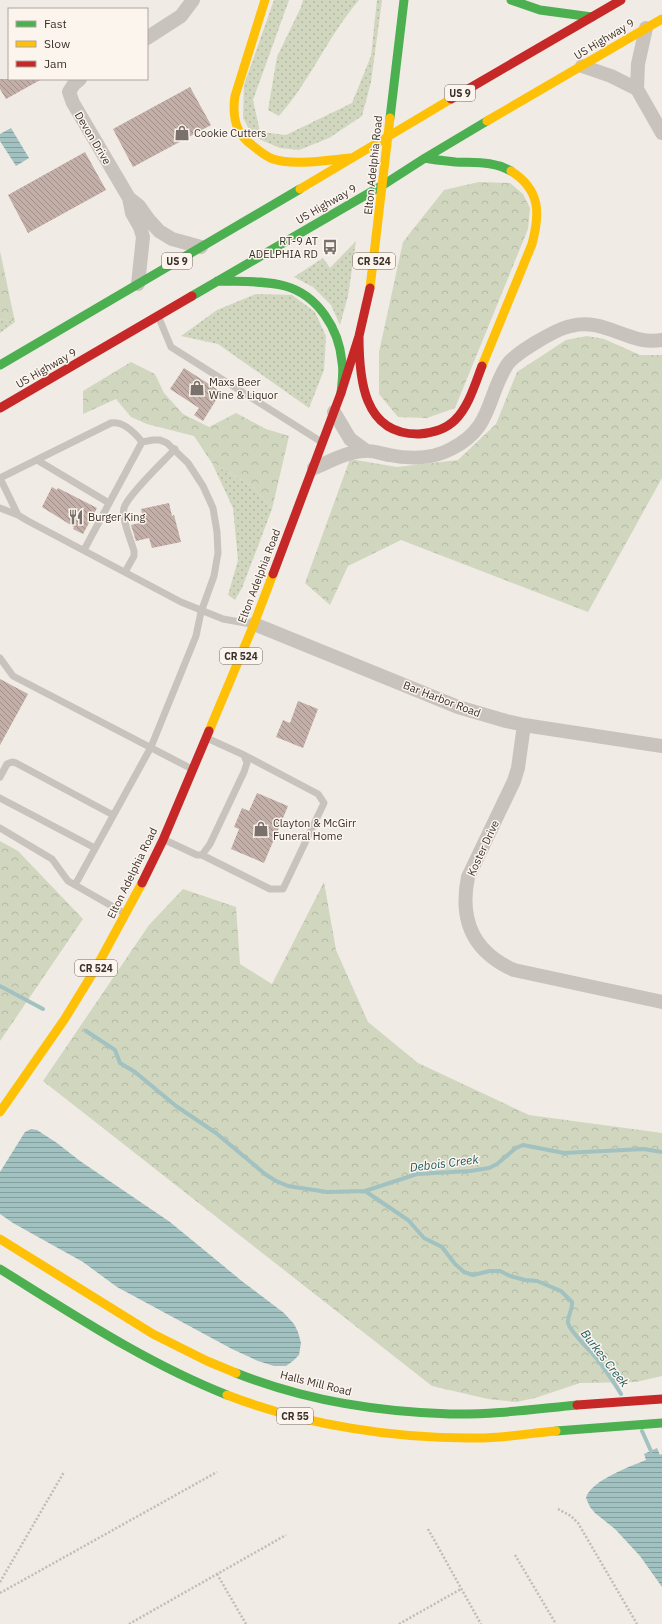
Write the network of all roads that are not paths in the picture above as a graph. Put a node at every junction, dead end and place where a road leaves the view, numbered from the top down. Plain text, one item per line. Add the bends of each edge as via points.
1 (193, 0) edge
2 (265, 0) edge
3 (404, 0) edge
4 (510, 0) edge
5 (621, 0) edge
6 (592, 17) junction
7 (662, 18) edge
8 (646, 28) junction
9 (148, 37) edge
10 (582, 66) junction
11 (79, 80) edge
12 (637, 89) junction
13 (662, 132) edge
14 (388, 135) junction
15 (353, 158) junction
16 (425, 158) junction
17 (383, 185) junction
18 (129, 198) junction
19 (201, 247) junction
20 (217, 281) junction
21 (138, 284) junction
22 (158, 316) junction
23 (359, 336) junction
24 (662, 340) edge
25 (0, 365) edge
26 (341, 393) junction
27 (0, 408) edge
28 (334, 412) junction
29 (142, 442) junction
30 (323, 442) junction
31 (175, 449) junction
32 (365, 450) junction
33 (37, 460) junction
34 (314, 468) junction
35 (0, 478) edge
36 (109, 503) junction
37 (0, 508) edge
38 (18, 515) junction
39 (84, 550) junction
40 (125, 572) junction
41 (201, 612) junction
42 (254, 624) junction
43 (0, 658) edge
44 (524, 725) junction
45 (206, 738) junction
46 (662, 746) edge
47 (150, 747) junction
48 (244, 756) junction
49 (193, 770) junction
50 (0, 777) edge
51 (0, 798) edge
52 (113, 815) junction
53 (0, 828) edge
54 (163, 840) junction
55 (95, 848) junction
56 (202, 855) junction
57 (75, 885) junction
58 (126, 914) junction
59 (662, 1002) edge
60 (0, 1112) edge
61 (0, 1239) edge
62 (0, 1269) edge
63 (662, 1399) edge
64 (658, 1423) edge

1 - 9 street via 181,16
2 - 15 main road via 233,98 232,116 236,129 253,148 274,159 286,161
3 - 14 main road, Elton Adelphia Road / CR 524
4 - 6 main road via 542,10
5 - 6 main road, US 9
6 - 14 main road, US 9
7 - 8 main road, US Highway 9
8 - 10 main road, US Highway 9
8 - 12 street via 638,64
10 - 12 street
10 - 16 main road, US Highway 9
11 - 18 street, Devon Drive via 70,92 72,103
12 - 13 street
14 - 15 main road, US 9
14 - 17 main road, Elton Adelphia Road / CR 524
15 - 19 main road, US 9
16 - 17 main road, US Highway 9
16 - 23 main road via 484,162 514,172 533,194 538,218 532,244 469,400 454,421 433,433 415,434 394,429 376,418 366,397 359,372
17 - 20 main road, US Highway 9
17 - 23 main road, Elton Adelphia Road / CR 524 via 371,285
18 - 19 street via 139,206 159,232 172,239
18 - 21 street via 143,237
19 - 21 main road, US 9
20 - 22 main road, US Highway 9
20 - 26 main road via 282,286 294,289 314,302 336,334 343,360
21 - 25 main road, US 9
22 - 27 main road, US Highway 9
22 - 30 lane via 171,347
23 - 26 main road, Elton Adelphia Road / CR 524
24 - 32 street via 644,340 596,324 570,326 518,354 508,363 483,420 460,444 439,454 422,457 402,458
26 - 28 main road, Elton Adelphia Road / CR 524
28 - 30 main road, Elton Adelphia Road / CR 524
28 - 32 street via 350,439
29 - 31 lane via 160,440
29 - 33 lane via 127,427 112,423
29 - 36 lane
30 - 34 main road, Elton Adelphia Road / CR 524
31 - 40 lane via 145,480 124,508 134,551
31 - 41 lane via 203,486 213,508 217,532 218,554 214,576
32 - 34 street
33 - 35 lane
33 - 36 lane
34 - 42 main road, Elton Adelphia Road / CR 524
35 - 38 lane
36 - 39 lane
37 - 38 lane
38 - 39 lane
39 - 40 lane
40 - 41 lane
41 - 42 lane
41 - 47 lane via 196,636
42 - 44 street, Bar Harbor Road via 458,707
42 - 45 main road, Elton Adelphia Road / CR 524
43 - 47 lane via 13,676
44 - 46 street, Bar Harbor Road
44 - 59 street, Koster Drive via 514,781 468,877 464,904 472,933 489,955 514,970
45 - 48 lane
45 - 49 main road, Elton Adelphia Road / CR 524
47 - 49 lane
47 - 52 lane
48 - 56 lane via 247,763 244,772 210,844
48 - 56 lane via 318,794 324,803 283,889 270,889
49 - 54 main road, Elton Adelphia Road / CR 524
50 - 52 lane via 7,764 16,763
51 - 55 lane
52 - 55 lane
53 - 57 lane via 52,859 68,881
54 - 56 lane via 196,855
54 - 58 main road, Elton Adelphia Road / CR 524
55 - 57 lane
57 - 58 lane
58 - 60 main road, Elton Adelphia Road / CR 524 via 64,1020
61 - 63 main road, Halls Mill Road / CR 55 via 127,1319 175,1346 222,1367 310,1395 374,1407 449,1414
62 - 64 main road, CR 55 via 164,1368 231,1397 302,1418 396,1433 470,1438

